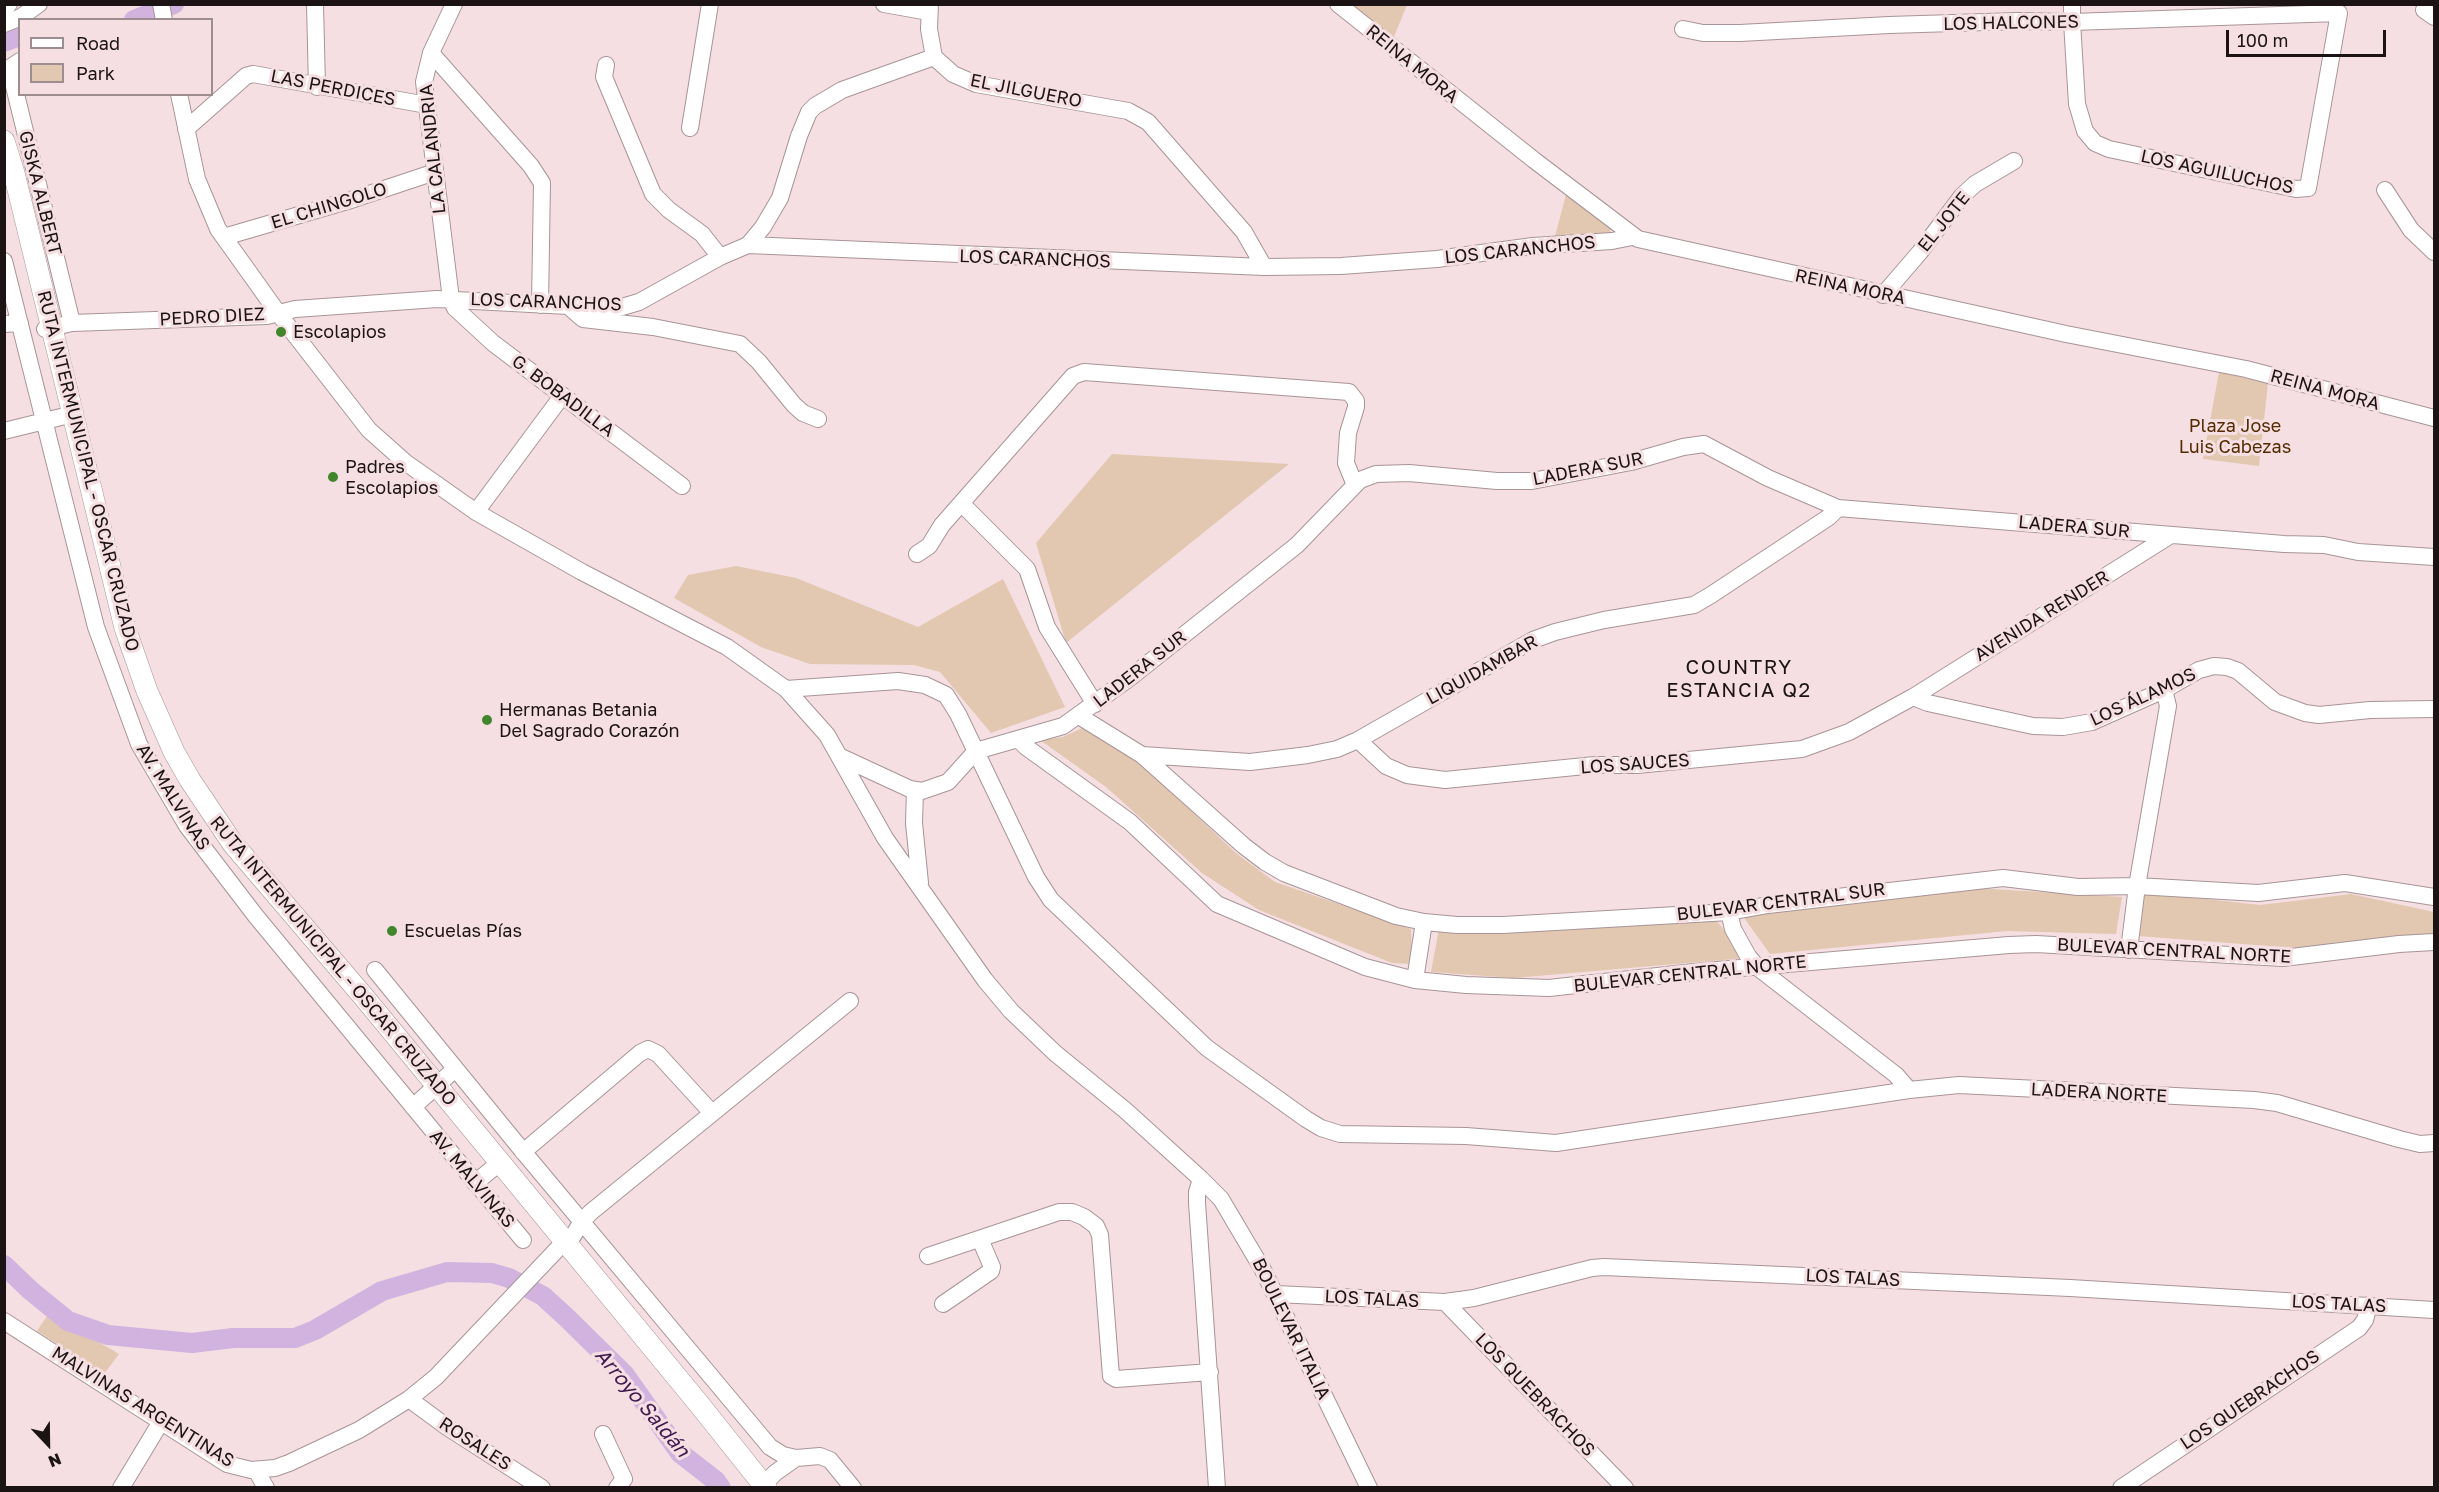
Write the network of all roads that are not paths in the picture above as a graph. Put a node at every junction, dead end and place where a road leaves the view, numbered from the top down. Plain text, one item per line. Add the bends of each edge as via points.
1 (9, 4) edge
2 (39, 4) edge
3 (315, 4) edge
4 (454, 4) edge
5 (710, 4) edge
6 (884, 4) edge
7 (1338, 4) edge
8 (2072, 4) edge
9 (930, 8) edge
10 (4, 9) edge
11 (2339, 13) joint
12 (18, 18) edge
13 (19, 18) edge
14 (2072, 22) junction
15 (4, 24) edge
16 (1683, 29) dead end
17 (431, 53) junction
18 (934, 57) junction
19 (17, 62) edge
20 (606, 65) dead end
21 (317, 87) junction
22 (179, 96) edge
23 (427, 105) junction
24 (690, 128) dead end
25 (186, 129) junction
26 (4, 142) edge
27 (2014, 160) dead end
28 (435, 172) junction
29 (2385, 190) dead end
30 (224, 237) junction
31 (1632, 237) junction
32 (748, 245) junction
33 (2434, 252) edge
34 (720, 257) junction
35 (4, 261) edge
36 (1264, 267) junction
37 (1883, 295) junction
38 (451, 299) junction
39 (540, 305) junction
40 (568, 306) junction
41 (278, 313) junction
42 (12, 324) edge
43 (56, 327) junction
44 (562, 396) junction
45 (55, 418) junction
46 (2434, 418) edge
47 (818, 419) dead end
48 (4, 431) edge
49 (1355, 485) junction
50 (682, 486) dead end
51 (962, 504) junction
52 (1838, 508) junction
53 (476, 512) junction
54 (2171, 535) junction
55 (917, 554) dead end
56 (2434, 557) edge
57 (786, 689) junction
58 (2164, 690) junction
59 (1913, 697) junction
60 (1095, 704) junction
61 (2434, 709) edge
62 (1079, 716) junction
63 (1018, 739) junction
64 (1358, 740) junction
65 (976, 751) junction
66 (1142, 754) junction
67 (841, 757) junction
68 (915, 790) junction
69 (2137, 886) junction
70 (921, 887) junction
71 (2434, 897) edge
72 (1729, 912) junction
73 (1424, 921) junction
74 (2434, 942) edge
75 (2129, 950) junction
76 (1757, 967) junction
77 (375, 970) dead end
78 (1415, 980) junction
79 (850, 1001) dead end
80 (455, 1069) junction
81 (1909, 1090) junction
82 (426, 1095) junction
83 (712, 1113) junction
84 (2434, 1143) edge
85 (523, 1152) junction
86 (492, 1169) junction
87 (1201, 1179) junction
88 (475, 1183) junction
89 (582, 1221) junction
90 (980, 1239) junction
91 (523, 1240) dead end
92 (561, 1245) junction
93 (928, 1256) dead end
94 (633, 1284) junction
95 (1276, 1294) junction
96 (1445, 1302) junction
97 (943, 1304) dead end
98 (2369, 1305) junction
99 (2434, 1310) edge
100 (4, 1321) edge
101 (1210, 1372) junction
102 (409, 1399) junction
103 (699, 1404) junction
104 (162, 1420) junction
105 (603, 1434) dead end
106 (796, 1458) junction
107 (256, 1470) junction
108 (121, 1488) edge
109 (266, 1488) edge
110 (542, 1488) edge
111 (617, 1488) edge
112 (754, 1488) edge
113 (766, 1488) edge
114 (853, 1488) edge
115 (1217, 1488) edge
116 (1369, 1488) edge
117 (1625, 1488) edge
118 (2121, 1488) edge

1 - 10 street
2 - 13 street
3 - 21 street
4 - 17 street, LA CALANDRIA
5 - 24 street
6 - 9 street
7 - 31 street, REINA MORA
8 - 14 street, LOS AGUILUCHOS
9 - 18 street
11 - 14 street, LOS HALCONES
11 - 14 street, LOS AGUILUCHOS via 2308,188 2301,189 2095,143 2085,131 2077,104
12 - 15 street
14 - 16 street, LOS HALCONES via 1740,33
17 - 23 street, LA CALANDRIA via 424,78
17 - 39 street via 542,183
18 - 32 street via 842,90 815,106 803,124 780,198
18 - 36 street, EL JILGUERO via 953,74 976,84 1138,116 1156,129 1245,232
19 - 43 street, GISKA ALBERT via 11,74
20 - 34 street via 604,77 653,194 702,234
21 - 23 street, LAS PERDICES
21 - 25 street, LAS PERDICES via 261,74 246,76
22 - 25 street, BOULEVAR ITALIA
23 - 28 street, LA CALANDRIA
25 - 30 street, BOULEVAR ITALIA via 201,190
26 - 43 main road, RUTA INTERMUNICIPAL - OSCAR CRUZADO via 10,179
27 - 37 street, EL JOTE via 1962,196
28 - 30 street, EL CHINGOLO
28 - 38 street, LA CALANDRIA
29 - 33 street via 2411,230
30 - 41 street, BOULEVAR ITALIA
31 - 36 street, LOS CARANCHOS via 1341,266
31 - 37 street, REINA MORA
32 - 34 street, LOS CARANCHOS
32 - 36 street, LOS CARANCHOS
34 - 40 street, LOS CARANCHOS via 631,305
35 - 42 street
37 - 46 street, REINA MORA via 2246,369
38 - 39 street, LOS CARANCHOS
38 - 41 street, PEDRO DIEZ
38 - 44 street, G. BOBADILLA via 460,314
39 - 40 street, LOS CARANCHOS
40 - 47 street via 583,319 653,327 740,344 794,405
41 - 43 street, PEDRO DIEZ
41 - 53 street, BOULEVAR ITALIA via 369,430 405,462
42 - 45 street
43 - 45 main road, RUTA INTERMUNICIPAL - OSCAR CRUZADO
43 - 82 main road, RUTA INTERMUNICIPAL - OSCAR CRUZADO via 125,628 174,752 233,844 363,996
44 - 50 street, G. BOBADILLA
44 - 53 street
45 - 48 street
45 - 82 main road, RUTA INTERMUNICIPAL - OSCAR CRUZADO via 143,701 167,752 226,845
49 - 51 street via 1346,463 1348,433 1356,407 1348,392 1084,372 1072,376
49 - 52 street, LADERA SUR via 1367,476 1389,472 1497,481 1546,480 1704,444 1768,478
49 - 60 street, LADERA SUR via 1297,545
51 - 55 street via 929,546
51 - 60 street via 1027,569 1047,627
52 - 54 street, LADERA SUR
52 - 64 street, LIQUIDAMBAR via 1694,605 1593,622 1533,640
53 - 57 street, BOULEVAR ITALIA via 727,647
54 - 56 street, LADERA SUR
54 - 59 street, AVENIDA RENDER
57 - 65 street, LADERA NORTE via 898,681 925,685 946,695 953,704
57 - 67 street, BOULEVAR ITALIA
58 - 59 street, LOS ÁLAMOS via 2092,722 2057,728
58 - 61 street, LOS ÁLAMOS via 2199,670 2220,666 2238,671 2275,702 2305,713
58 - 69 street via 2168,706
59 - 64 street, LOS SAUCES via 1849,732 1802,749 1463,779 1407,776 1386,766
60 - 62 street, LADERA SUR
62 - 63 street, LADERA SUR via 1048,732
62 - 66 street, BULEVAR CENTRAL SUR
63 - 65 street, LADERA SUR
63 - 78 street, BULEVAR CENTRAL NORTE via 1123,816 1216,904 1365,967
64 - 66 street, LIQUIDAMBAR via 1308,755 1250,762
65 - 68 street via 948,782
65 - 81 street, LADERA NORTE via 1025,857 1051,900 1207,1048 1321,1128 1360,1136 1487,1137 1546,1144
66 - 73 street, BULEVAR CENTRAL SUR via 1265,862 1396,916
67 - 68 street
67 - 70 street, BOULEVAR ITALIA via 877,825
68 - 70 street via 914,823
69 - 71 street, BULEVAR CENTRAL SUR via 2273,893 2345,884
69 - 72 street, BULEVAR CENTRAL SUR via 2078,887 2003,878
69 - 75 street
70 - 87 street, BOULEVAR ITALIA via 985,980 1028,1029
72 - 73 street, BULEVAR CENTRAL SUR via 1503,925
72 - 76 street via 1733,929
73 - 78 street
74 - 75 street, BULEVAR CENTRAL NORTE via 2283,958
75 - 76 street, BULEVAR CENTRAL NORTE via 2008,945
76 - 78 street, BULEVAR CENTRAL NORTE via 1549,988
76 - 81 street via 1896,1075
77 - 80 street
79 - 83 street, MALVINAS ARGENTINAS
80 - 82 street
80 - 85 street
81 - 84 street, LADERA NORTE via 1959,1085 2254,1100 2277,1103 2399,1139
82 - 86 main road, RUTA INTERMUNICIPAL - OSCAR CRUZADO
82 - 88 street, AV. MALVINAS
82 - 92 main road, RUTA INTERMUNICIPAL - OSCAR CRUZADO
83 - 85 street via 658,1054 648,1049
83 - 89 street, MALVINAS ARGENTINAS
85 - 89 street
86 - 88 street
86 - 92 main road, RUTA INTERMUNICIPAL - OSCAR CRUZADO
87 - 95 street, BOULEVAR ITALIA via 1221,1199
87 - 101 street via 1197,1203
88 - 91 street, AV. MALVINAS
89 - 92 street, MALVINAS ARGENTINAS via 573,1236
89 - 94 street
90 - 93 street
90 - 97 street via 991,1271
90 - 101 street via 1059,1212 1084,1217 1100,1235 1111,1376
92 - 102 street, MALVINAS ARGENTINAS via 436,1377
92 - 103 main road, RUTA INTERMUNICIPAL - OSCAR CRUZADO
92 - 112 main road, RUTA INTERMUNICIPAL - OSCAR CRUZADO
94 - 103 street via 636,1318
94 - 106 street via 770,1447
95 - 96 street, LOS TALAS
95 - 116 street, BOULEVAR ITALIA
96 - 98 street, LOS TALAS via 1604,1267
96 - 117 street, LOS QUEBRACHOS
98 - 99 street, LOS TALAS
98 - 118 street, LOS QUEBRACHOS via 2358,1328
100 - 104 street, MALVINAS ARGENTINAS
101 - 115 street
102 - 107 street, MALVINAS ARGENTINAS via 304,1457 275,1468
102 - 110 street, ROSALES
103 - 113 main road, RUTA INTERMUNICIPAL - OSCAR CRUZADO
104 - 107 street, MALVINAS ARGENTINAS via 227,1464
104 - 108 street
105 - 111 street via 624,1479
106 - 113 street via 775,1473
106 - 114 street via 820,1456 830,1460
107 - 109 street

